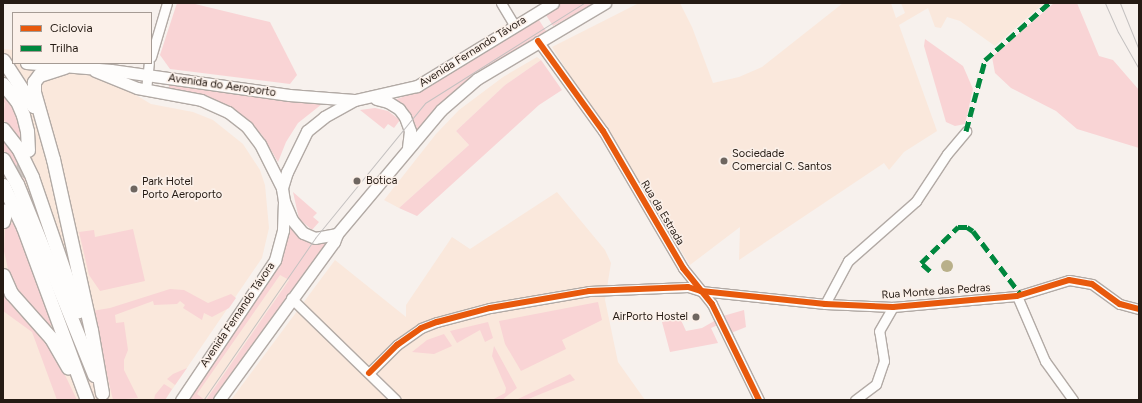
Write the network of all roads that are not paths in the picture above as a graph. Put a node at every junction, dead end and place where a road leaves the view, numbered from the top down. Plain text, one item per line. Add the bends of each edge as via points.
1 (167, 3) edge
2 (501, 3) edge
3 (554, 3) edge
4 (606, 3) edge
5 (514, 26) junction
6 (538, 41) junction
7 (152, 54) edge
8 (3, 60) edge
9 (36, 64) edge
10 (149, 64) edge
11 (64, 67) junction
12 (90, 70) junction
13 (146, 75) junction
14 (3, 84) edge
15 (146, 90) junction
16 (372, 98) junction
17 (355, 100) junction
18 (40, 120) junction
19 (3, 129) edge
20 (966, 131) dead end
21 (408, 147) junction
22 (28, 150) tunnel mouth
23 (3, 159) edge
24 (3, 185) tunnel mouth
25 (282, 188) junction
26 (284, 201) junction
27 (337, 234) junction
28 (3, 275) edge
29 (701, 291) junction
30 (1017, 296) junction
31 (291, 298) junction
32 (825, 304) junction
33 (893, 307) junction
34 (1139, 309) edge
35 (369, 373) junction
36 (103, 396) edge
37 (759, 399) edge
38 (86, 400) edge
39 (181, 400) edge
40 (218, 400) edge
41 (396, 400) edge
42 (855, 400) edge
43 (1073, 400) edge

1 - 7 street
2 - 5 street
3 - 5 main road, Avenida Fernando Távora
4 - 6 main road
5 - 16 main road, Avenida Fernando Távora via 417,86
6 - 21 main road via 478,79 440,110
6 - 29 street, Rua da Estrada via 603,131 660,231
8 - 18 highway
9 - 11 main road, Avenida do Aeroporto
10 - 13 street
11 - 12 main road, Avenida do Aeroporto
11 - 18 highway via 44,72 36,78 33,86
12 - 13 main road, Avenida do Aeroporto
12 - 15 main road, Avenida do Aeroporto
13 - 15 street
13 - 17 main road, Avenida do Aeroporto via 289,95
14 - 22 highway via 17,101 23,115
15 - 25 main road, Avenida do Aeroporto via 201,100 228,112 247,127 260,144
16 - 17 main road, Avenida Fernando Távora
16 - 21 main road via 388,102 399,109 410,131
17 - 25 main road, Avenida Fernando Távora via 324,117 307,131 295,152
18 - 36 highway via 54,166 91,330
19 - 36 highway via 24,159 52,228
20 - 32 street via 947,154 916,201 848,261
21 - 27 main road
23 - 36 highway via 20,190
24 - 38 highway via 23,227
25 - 26 main road, Avenida Fernando Távora
26 - 27 main road, Avenida Fernando Távora via 292,220 303,233 315,238
26 - 39 main road, Avenida Fernando Távora via 283,230 275,260
27 - 31 main road via 334,242
28 - 38 highway via 20,304 55,345
29 - 32 street, Rua Monte das Pedras
29 - 35 street, Rua Monte das Pedras via 688,287 589,291 490,308 421,328 398,345
29 - 37 street, Rua da Estrada via 712,304
30 - 33 street, Rua Monte das Pedras
30 - 34 street, Rua Monte das Pedras via 1059,281 1081,280 1092,284 1120,304
30 - 43 street via 1045,361
31 - 35 street
31 - 40 main road
32 - 33 street, Rua Monte das Pedras
33 - 42 street via 879,331 884,362 876,384
35 - 41 street

